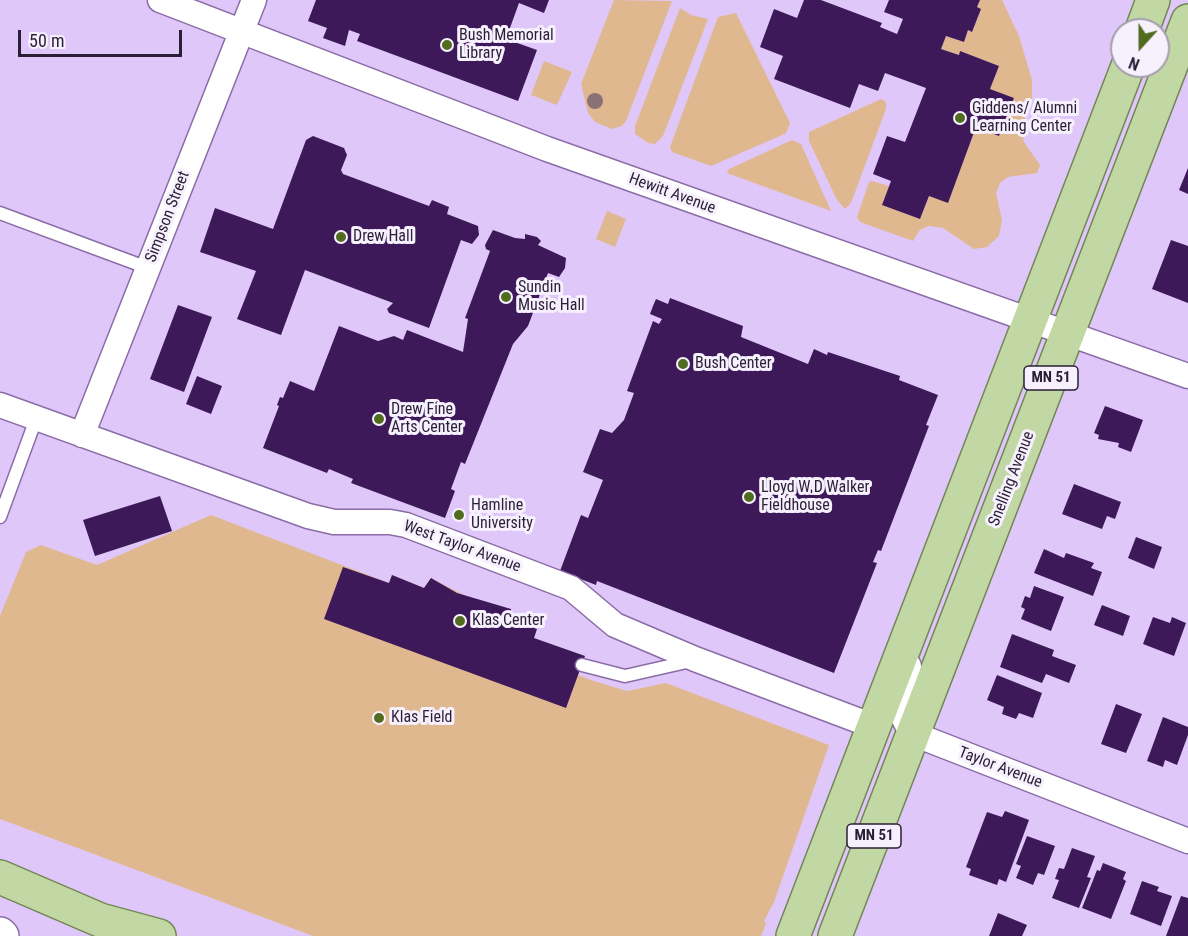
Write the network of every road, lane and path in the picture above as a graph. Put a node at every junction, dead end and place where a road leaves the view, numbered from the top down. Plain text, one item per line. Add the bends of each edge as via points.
1 (160, 0) edge
2 (254, 0) edge
3 (1153, 0) edge
4 (1146, 18) edge
5 (1188, 21) edge
6 (241, 31) junction
7 (1123, 78) edge
8 (0, 213) edge
9 (148, 268) junction
10 (1030, 321) junction
11 (1069, 332) junction
12 (1188, 376) edge
13 (0, 405) edge
14 (36, 419) junction
15 (82, 435) junction
16 (6, 483) edge
17 (0, 517) edge
18 (910, 631) junction
19 (695, 660) junction
20 (582, 665) dead end
21 (873, 726) junction
22 (914, 735) junction
23 (1188, 841) edge
24 (0, 877) edge
25 (159, 936) edge
26 (793, 936) edge
27 (835, 936) edge

1 - 6 street, Hewitt Avenue
2 - 6 street, Simpson Street
3 - 4 main road
5 - 11 main road, Snelling Avenue / MN 51
6 - 9 street, Simpson Street
6 - 10 street, Hewitt Avenue via 547,149
7 - 10 main road, MN 51
8 - 9 lane
9 - 15 street, Simpson Street
10 - 11 street, Hewitt Avenue
10 - 18 main road, MN 51
11 - 12 street, Hewitt Avenue
11 - 22 main road, Snelling Avenue / MN 51
13 - 14 street, West Taylor Avenue
14 - 15 street, West Taylor Avenue
14 - 16 lane
15 - 19 street, West Taylor Avenue via 321,520 406,525 571,588 607,621
16 - 17 lane
18 - 21 main road, MN 51
18 - 22 street via 901,713 905,726
19 - 20 lane via 625,676
19 - 21 street, West Taylor Avenue
21 - 26 main road, MN 51
22 - 23 street, Taylor Avenue
22 - 27 main road, Snelling Avenue / MN 51
24 - 25 main road via 100,920

